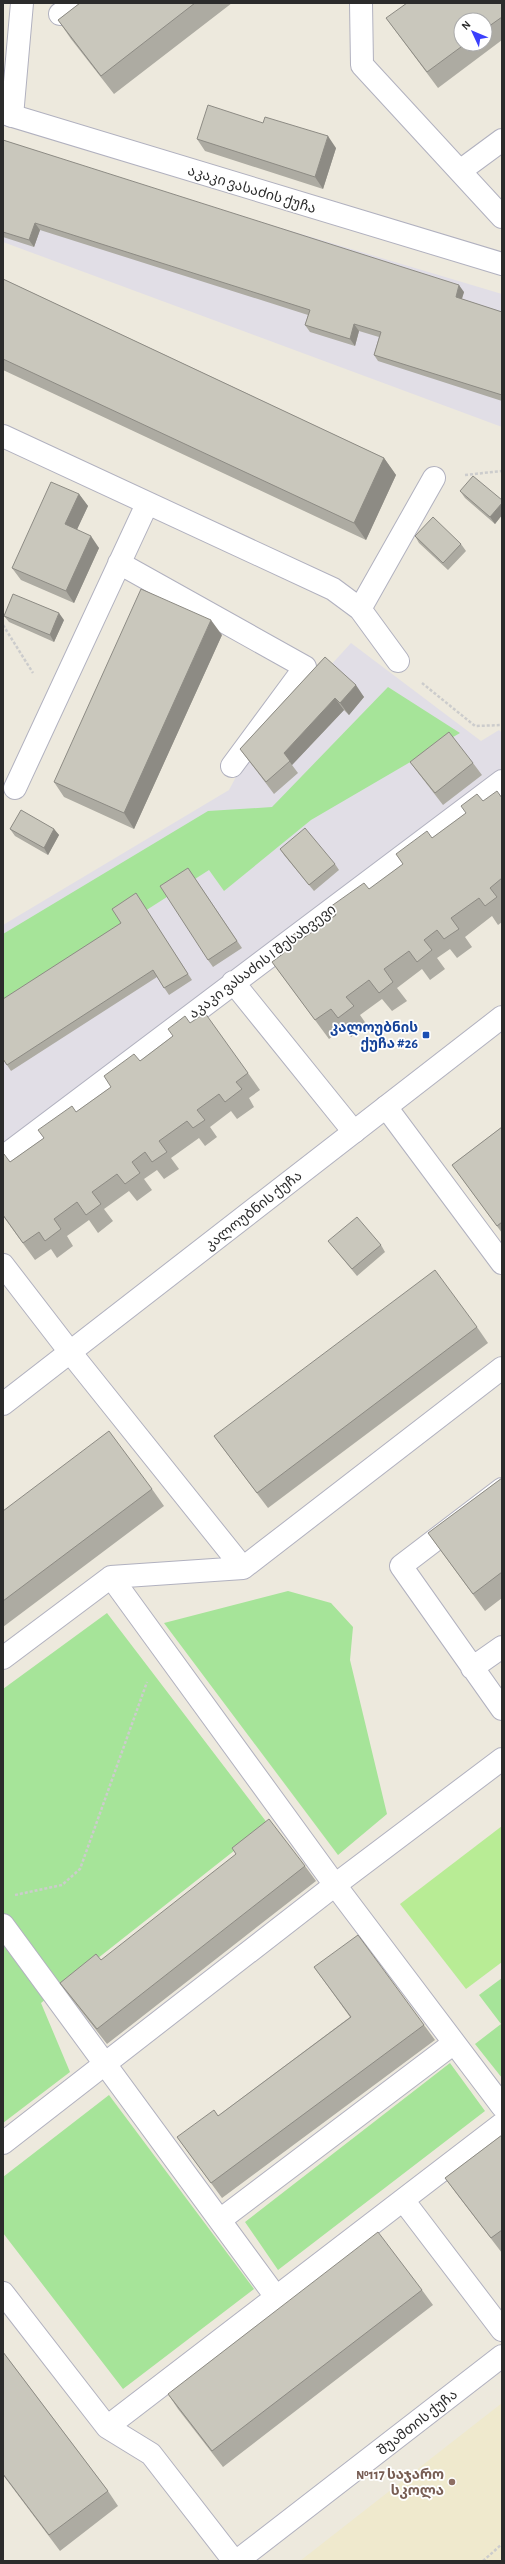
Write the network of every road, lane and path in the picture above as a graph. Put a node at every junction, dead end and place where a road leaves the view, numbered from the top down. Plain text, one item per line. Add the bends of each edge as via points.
1 (22, 3) edge
2 (361, 3) edge
3 (8, 114) edge
4 (502, 140) edge
5 (460, 171) junction
6 (502, 217) edge
7 (502, 264) edge
8 (3, 436) edge
9 (502, 471) edge
10 (434, 478) joint
11 (147, 504) junction
12 (119, 563) junction
13 (360, 609) junction
14 (3, 625) edge
15 (398, 661) dead end
16 (420, 681) dead end
17 (53, 706) junction
18 (502, 725) edge
19 (232, 766) dead end
20 (502, 781) edge
21 (15, 788) dead end
22 (234, 982) junction
23 (502, 1017) edge
24 (386, 1107) junction
25 (354, 1132) junction
26 (3, 1156) edge
27 (502, 1263) edge
28 (3, 1265) edge
29 (70, 1352) junction
30 (502, 1368) edge
31 (3, 1404) edge
32 (502, 1489) edge
33 (243, 1568) junction
34 (111, 1577) junction
35 (160, 1646) junction
36 (502, 1647) edge
37 (3, 1658) edge
38 (472, 1668) junction
39 (502, 1709) edge
40 (502, 1759) edge
41 (334, 1885) junction
42 (10, 1896) dead end
43 (3, 1925) edge
44 (454, 2043) junction
45 (105, 2064) junction
46 (502, 2106) edge
47 (502, 2124) edge
48 (3, 2143) edge
49 (403, 2200) junction
50 (220, 2220) junction
51 (3, 2293) edge
52 (276, 2298) junction
53 (502, 2330) edge
54 (502, 2356) edge
55 (107, 2427) junction
56 (502, 2544) edge
57 (235, 2561) edge
58 (483, 2561) edge

1 - 3 street
2 - 5 street via 362,65
3 - 7 street, აკაკი ვასაძის ქუჩა
4 - 5 street
5 - 6 street
8 - 11 street
9 - 10 path
10 - 13 street
11 - 12 street
11 - 13 street via 333,590
12 - 17 street
12 - 19 street via 305,667
13 - 15 street
14 - 17 path
16 - 18 path via 475,726
17 - 21 street
20 - 22 street, აკაკი ვასაძის I შესახვევი
22 - 25 street
22 - 26 street, აკაკი ვასაძის I შესახვევი
23 - 24 street, კალოუბნის ქუჩა
24 - 25 street, კალოუბნის ქუჩა
24 - 27 street
25 - 29 street, კალოუბნის ქუჩა
28 - 29 street
29 - 31 street, კალოუბნის ქუჩა
29 - 33 street
30 - 33 street
32 - 38 street via 401,1566
33 - 34 street
34 - 35 street
34 - 37 street
35 - 41 street
35 - 42 path via 80,1869 62,1885
36 - 38 street
38 - 39 street
40 - 41 street
41 - 44 street
41 - 45 street
43 - 45 street
44 - 46 street
44 - 50 street
45 - 48 street
45 - 50 street
47 - 49 street
49 - 52 street
49 - 53 street
50 - 52 street
51 - 55 street
52 - 55 street
54 - 57 street, შუამთის ქუჩა
55 - 57 street via 151,2454
56 - 58 path

